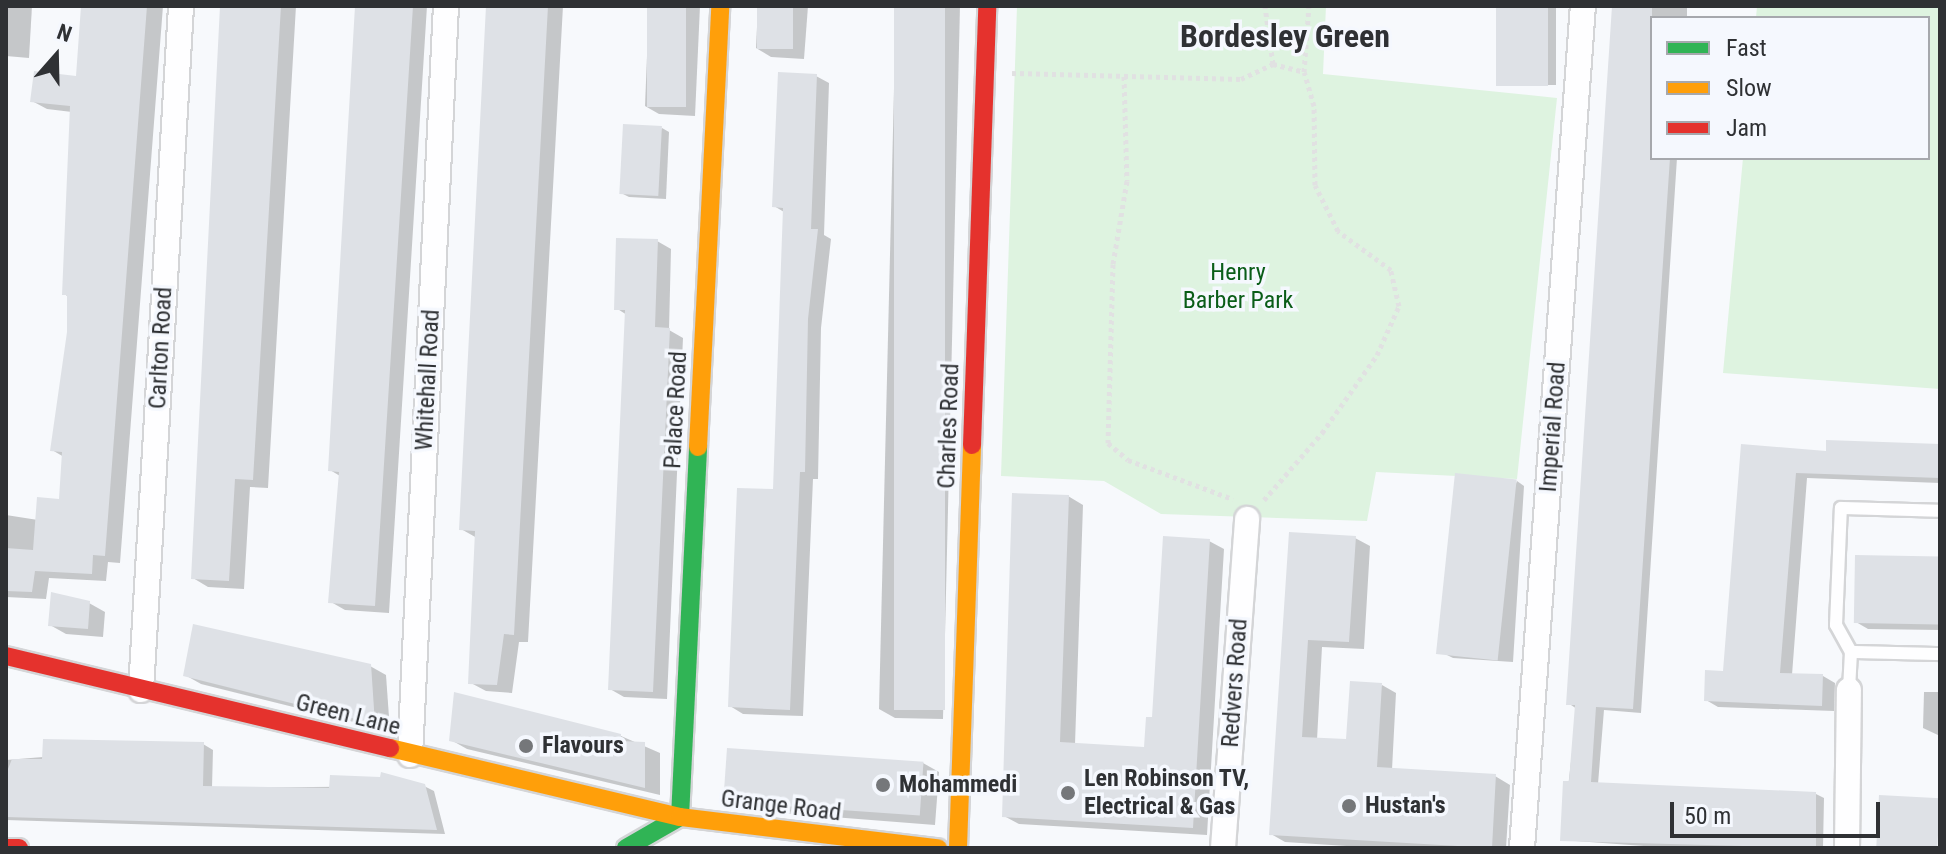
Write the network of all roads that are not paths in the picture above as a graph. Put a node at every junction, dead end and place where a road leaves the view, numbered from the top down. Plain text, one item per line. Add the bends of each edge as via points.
1 (181, 6) edge
2 (446, 6) edge
3 (720, 6) edge
4 (987, 6) edge
5 (1583, 6) edge
6 (1940, 511) edge
7 (1247, 519) road end
8 (1851, 652) junction
9 (1940, 654) edge
10 (6, 656) edge
11 (141, 690) junction
12 (1849, 690) joint
13 (410, 755) junction
14 (680, 817) junction
15 (6, 848) edge
16 (19, 848) edge
17 (626, 848) edge
18 (938, 848) edge
19 (958, 848) edge
20 (1223, 848) edge
21 (1522, 848) edge
22 (1847, 848) edge

1 - 11 street, Carlton Road
2 - 13 street, Whitehall Road
3 - 14 street, Palace Road
4 - 19 street, Charles Road
5 - 21 street, Imperial Road
6 - 8 lane via 1841,508 1836,625
7 - 20 street, Redvers Road
8 - 9 lane
8 - 12 lane
10 - 11 street, Green Lane
11 - 13 street, Green Lane
12 - 22 street
13 - 14 street, Green Lane
14 - 17 street
14 - 18 street, Grange Road
15 - 16 street

